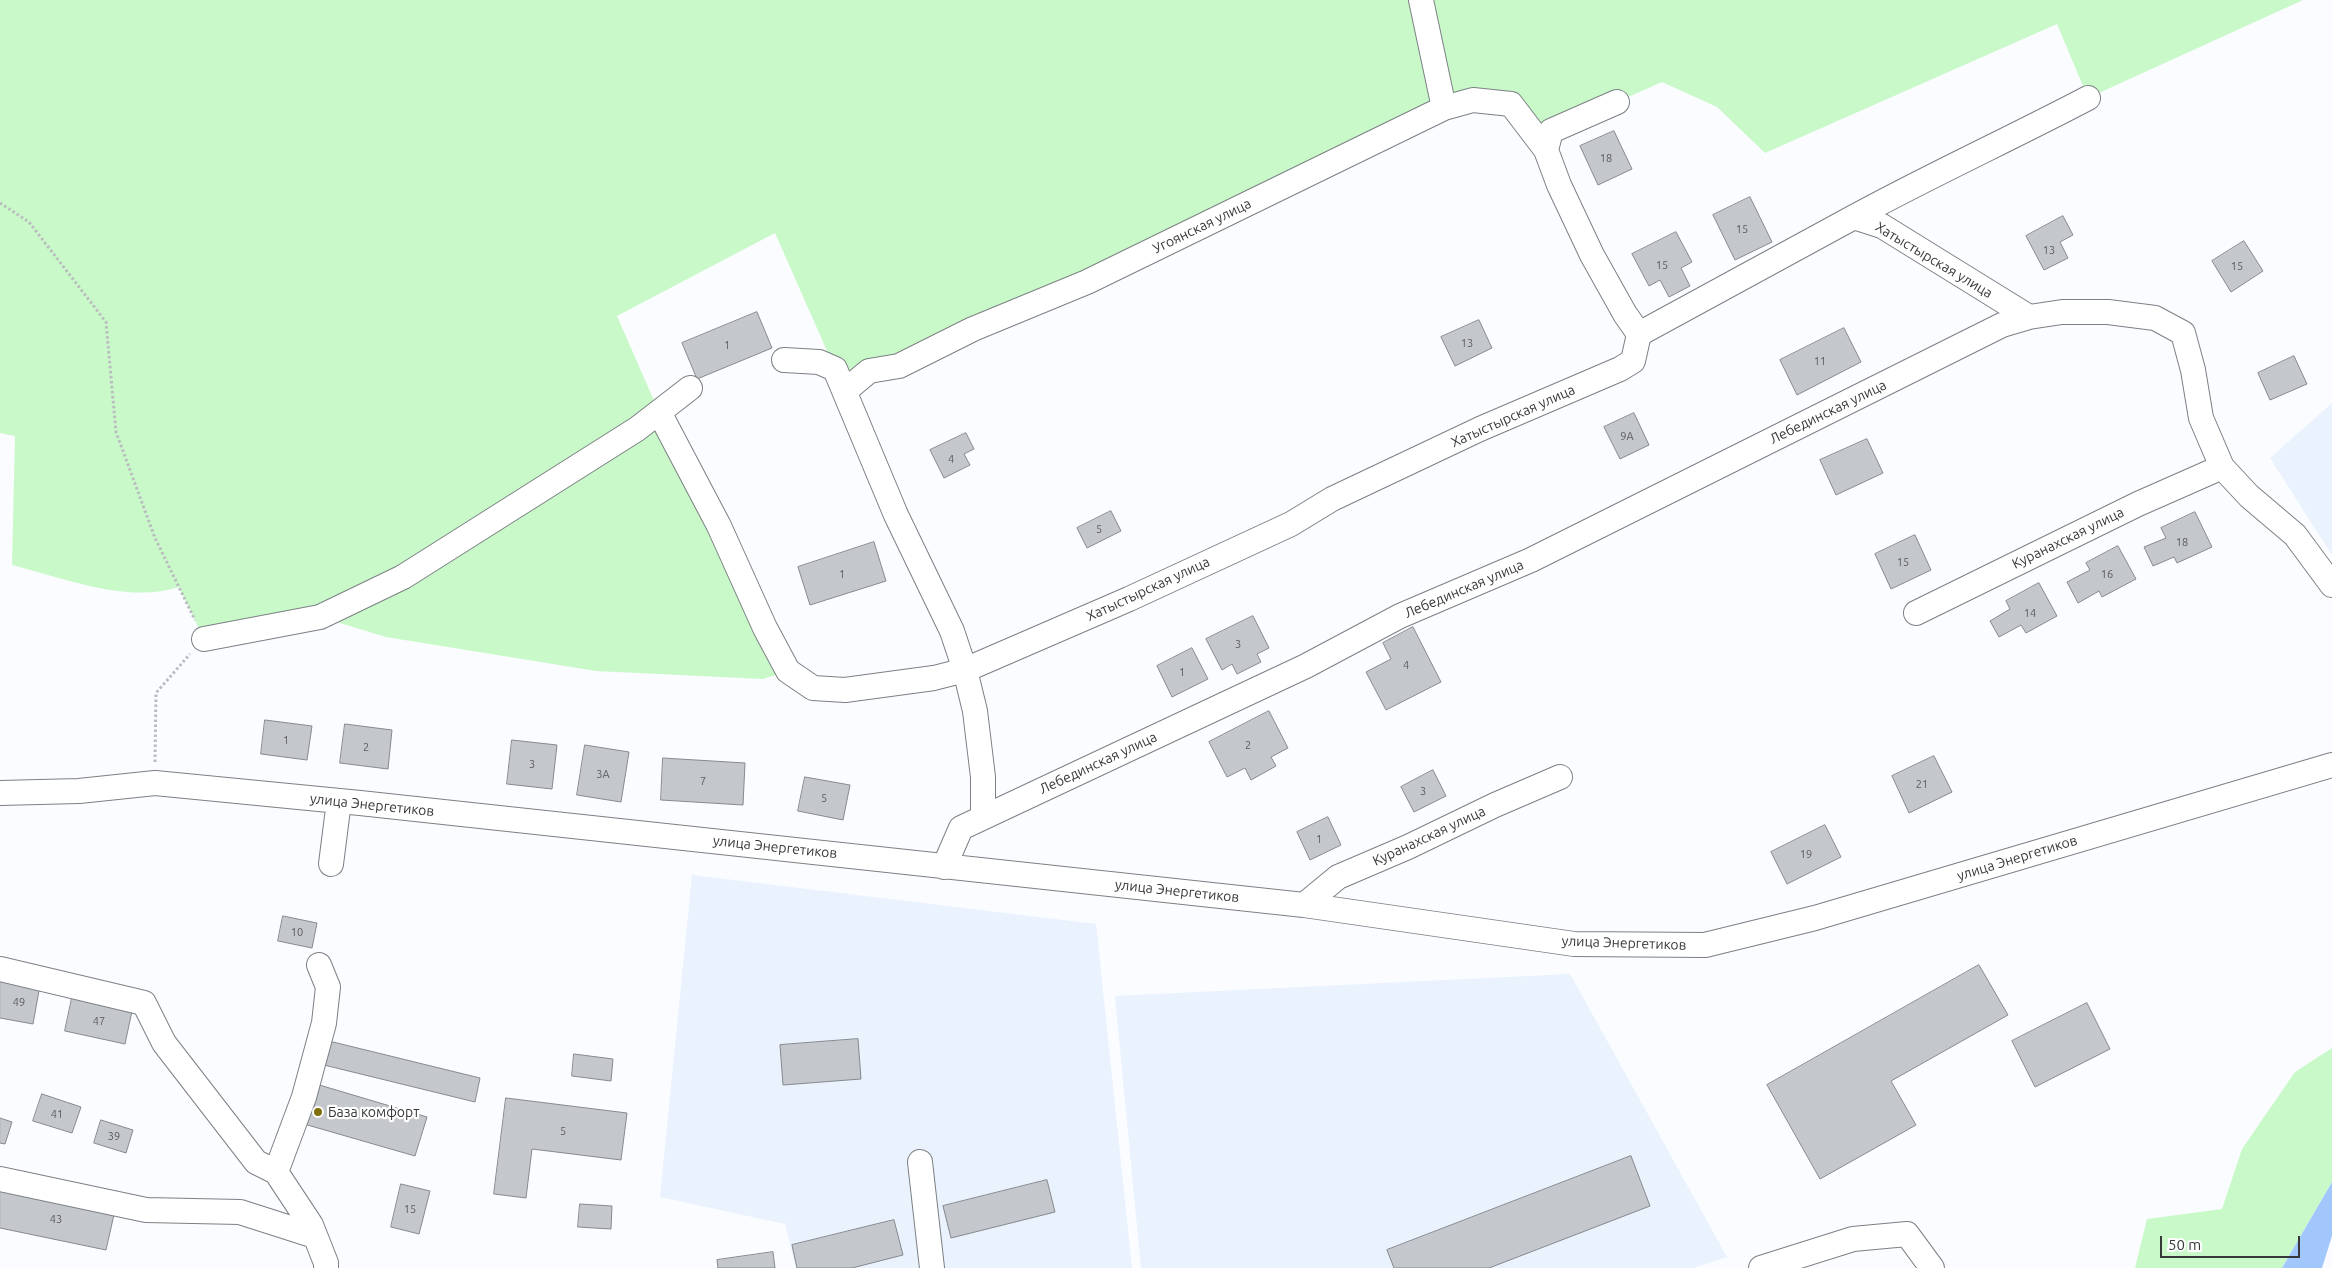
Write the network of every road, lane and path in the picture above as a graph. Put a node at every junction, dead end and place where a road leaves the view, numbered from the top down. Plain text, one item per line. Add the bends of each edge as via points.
1 (1421, 0) edge
2 (2088, 98) dead end
3 (1617, 102) dead end
4 (1444, 108) junction
5 (1546, 150) junction
6 (0, 203) edge
7 (1854, 217) junction
8 (2028, 317) junction
9 (1639, 334) junction
10 (784, 360) dead end
11 (690, 388) dead end
12 (845, 391) junction
13 (660, 412) junction
14 (2222, 467) junction
15 (2332, 585) edge
16 (1916, 612) dead end
17 (204, 639) junction
18 (965, 670) junction
19 (2332, 764) edge
20 (1560, 776) dead end
21 (155, 783) junction
22 (0, 793) edge
23 (339, 801) junction
24 (983, 817) junction
25 (331, 864) dead end
26 (944, 867) junction
27 (1304, 905) junction
28 (319, 965) dead end
29 (0, 969) edge
30 (920, 1162) dead end
31 (276, 1172) junction
32 (0, 1179) edge
33 (316, 1236) junction
34 (326, 1268) edge
35 (932, 1268) edge
36 (1761, 1268) edge
37 (1932, 1268) edge

1 - 4 street
2 - 7 street
3 - 5 street via 1551,132
4 - 5 street, Угоянская улица via 1473,100 1512,104
4 - 12 street, Угоянская улица via 1087,282 972,329 898,366 869,371
5 - 9 street, Угоянская улица via 1592,255
6 - 17 path via 29,222 106,322 116,432 155,538
7 - 8 street, Хатыстырская улица via 1882,226
7 - 9 street
8 - 14 street, Лебединская улица via 2062,312 2108,312 2155,318 2182,333 2193,370 2201,418
8 - 24 street, Лебединская улица via 2002,325 1531,560 1400,616 1306,666
9 - 18 street, Хатыстырская улица via 1633,361 1620,369 1480,429 1332,499 1291,524 1129,599
10 - 12 street via 819,362 835,369
11 - 13 street
12 - 18 street via 896,515 952,631
13 - 17 street via 404,577 320,616
13 - 18 street, Хатыстырская улица via 788,671 813,688 845,690 934,678
14 - 15 street, Лебединская улица via 2249,496 2295,535
14 - 16 street, Куранахская улица via 2138,504
17 - 21 path via 156,693
18 - 24 street via 975,710 982,768
19 - 27 street, улица Энергетиков via 1815,918 1705,945 1574,944
20 - 27 street, Куранахская улица via 1338,877
21 - 22 street, улица Энергетиков via 78,791
21 - 23 street, улица Энергетиков
23 - 25 street
23 - 26 street, улица Энергетиков
24 - 26 street, Лебединская улица via 960,828
26 - 27 street, улица Энергетиков
28 - 31 street via 328,987 324,1022 304,1097
29 - 31 street via 144,1003 164,1043 256,1162
30 - 35 street
31 - 33 street
32 - 33 street via 146,1210 240,1212
33 - 34 street
36 - 37 street via 1853,1239 1906,1234

